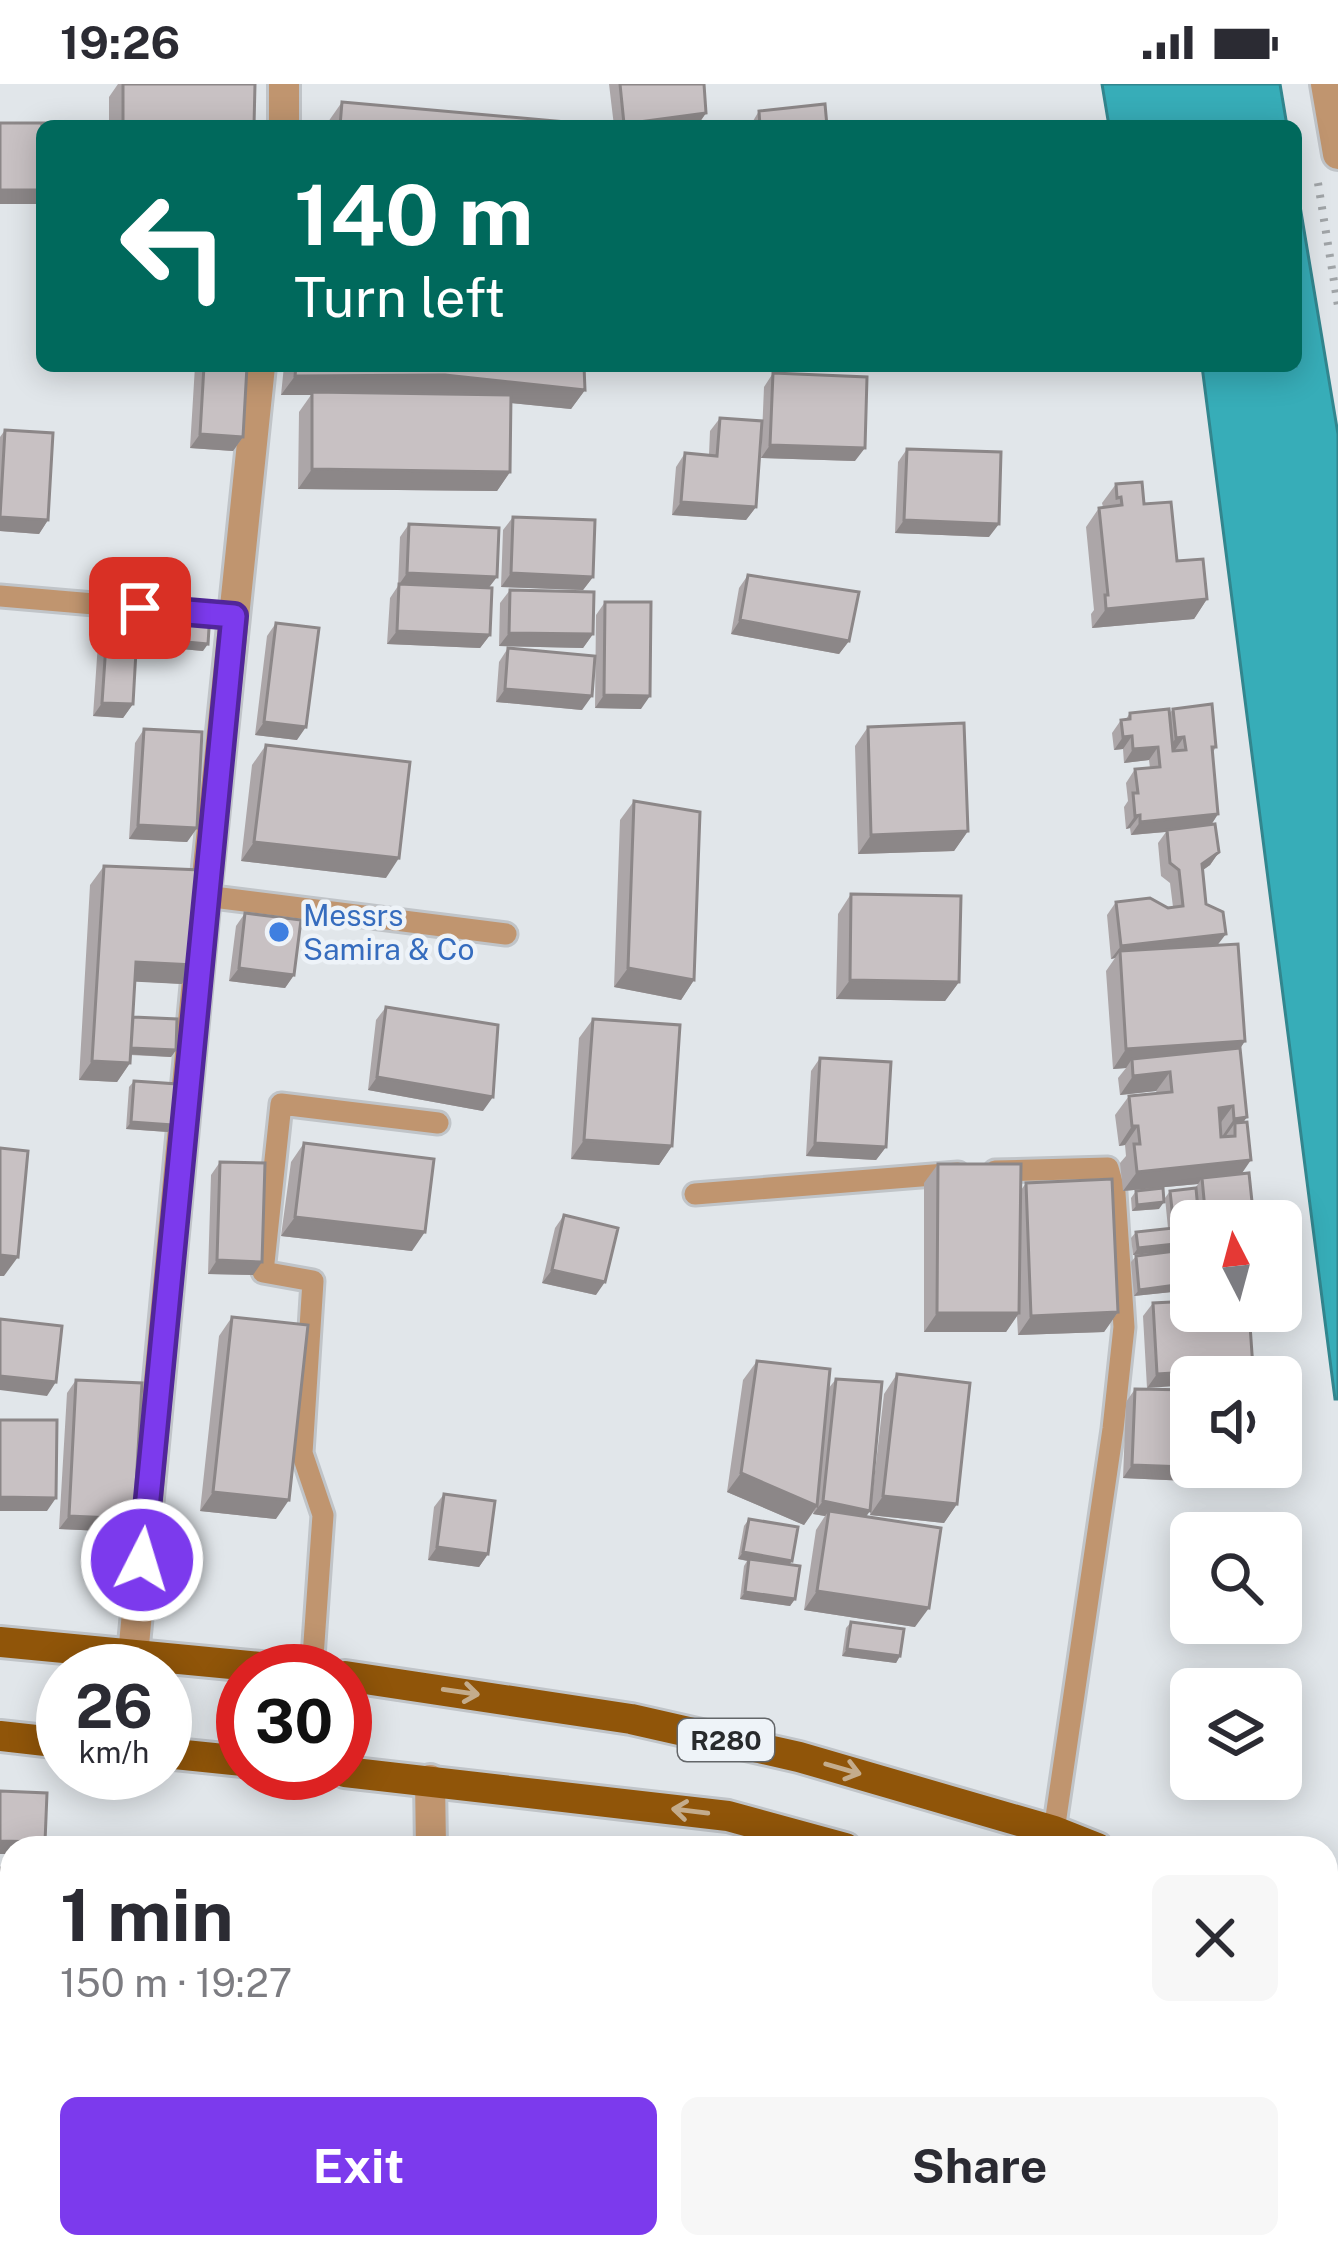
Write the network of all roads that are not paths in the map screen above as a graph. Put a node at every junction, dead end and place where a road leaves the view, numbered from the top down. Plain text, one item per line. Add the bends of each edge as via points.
1 (284, 84) edge
2 (1327, 84) edge
3 (284, 120) edge
4 (1327, 163) edge
5 (259, 372) edge
6 (0, 596) edge
7 (234, 616) junction
8 (205, 896) junction
9 (506, 934) dead end
10 (438, 1123) dead end
11 (695, 1194) dead end
12 (0, 1642) edge
13 (134, 1644) edge
14 (314, 1644) edge
15 (36, 1646) edge
16 (372, 1680) edge
17 (0, 1736) edge
18 (36, 1740) edge
19 (372, 1775) edge
20 (430, 1780) junction
21 (1054, 1831) junction
22 (431, 1836) edge
23 (801, 1836) edge
24 (1067, 1836) edge

1 - 3 street
2 - 4 street
5 - 7 street
6 - 7 lane
7 - 8 street
8 - 9 lane
8 - 13 street
10 - 14 lane via 281,1104 263,1272 313,1281 302,1453 323,1515
11 - 21 lane via 1108,1168 1124,1327
12 - 15 main road
16 -> 21 main road, R280 via 631,1719 799,1756
17 - 18 main road
19 - 20 main road
20 - 22 street
23 -> 20 main road via 728,1816
21 - 24 main road, R280

